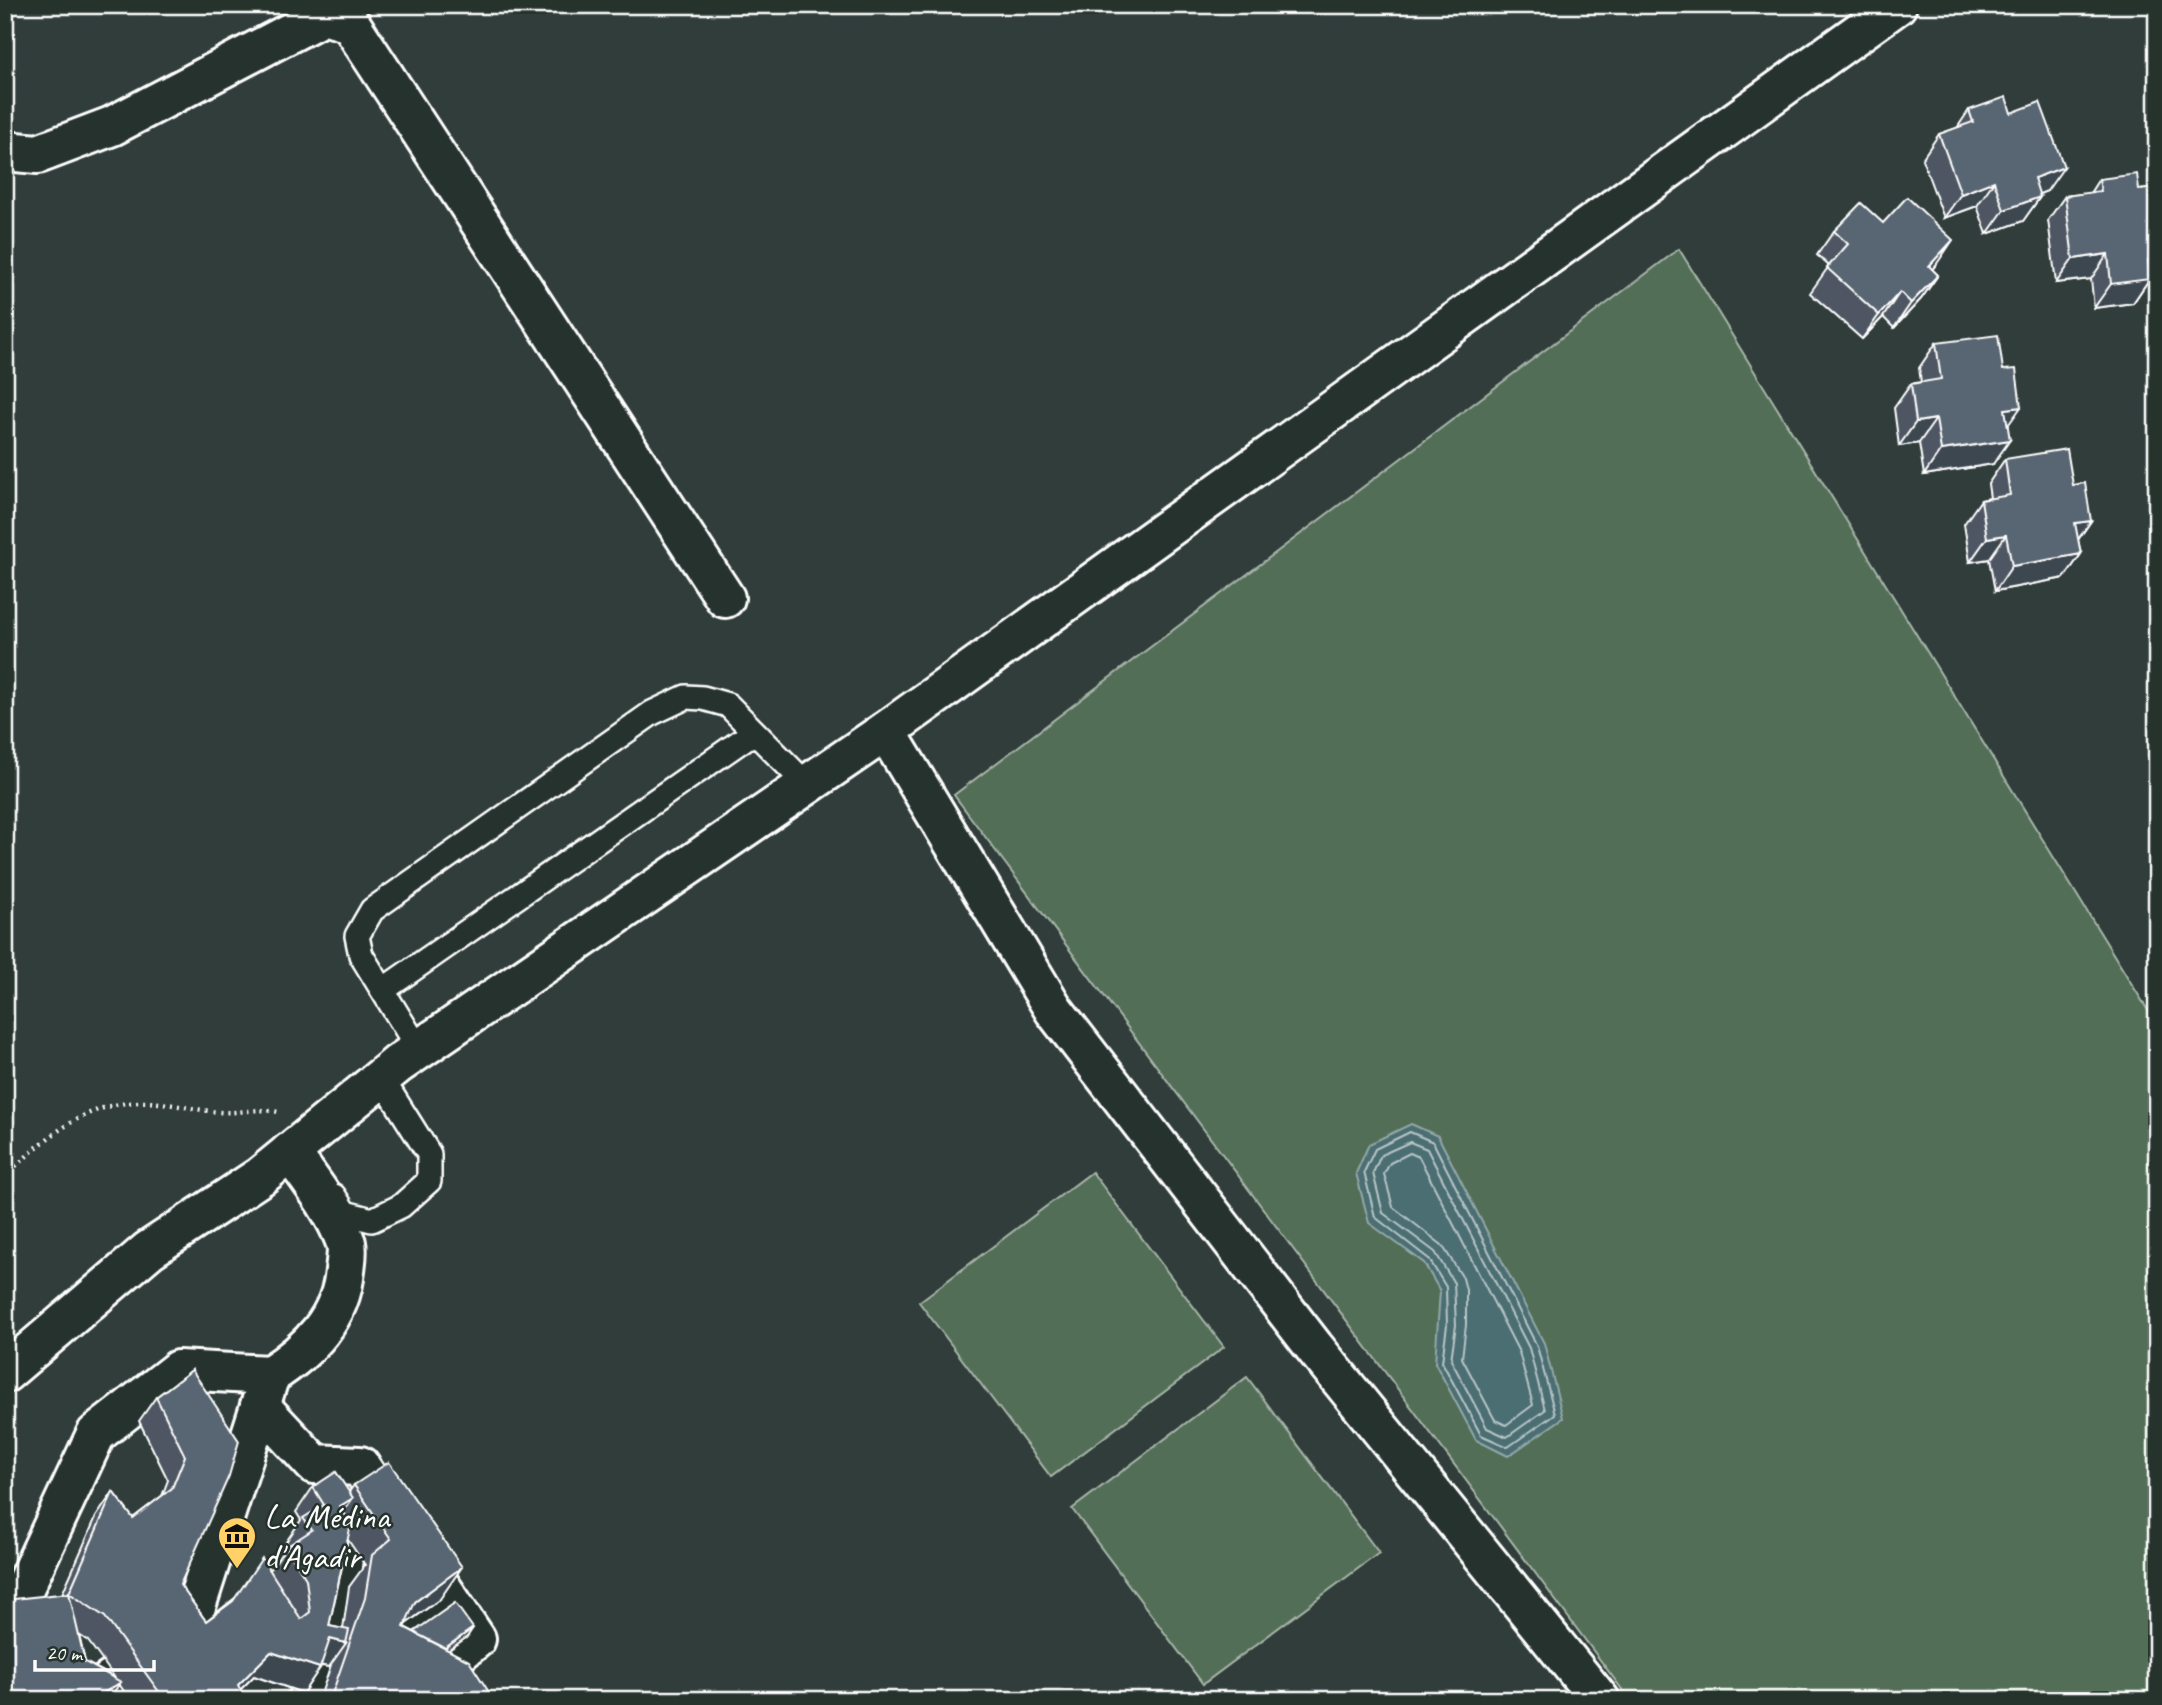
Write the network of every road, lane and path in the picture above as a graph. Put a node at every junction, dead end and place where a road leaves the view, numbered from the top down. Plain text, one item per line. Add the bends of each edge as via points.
1 (1897, 5) edge
2 (5, 151) edge
3 (725, 598) dead end
4 (886, 731) junction
5 (754, 732) junction
6 (807, 785) junction
7 (383, 990) junction
8 (419, 1049) junction
9 (382, 1079) junction
10 (302, 1142) junction
11 (5, 1176) edge
12 (5, 1373) edge
13 (265, 1391) junction
14 (314, 1464) junction
15 (451, 1602) junction
16 (334, 1626) junction
17 (394, 1651) junction
18 (434, 1673) junction
19 (109, 1693) edge
20 (307, 1700) edge
21 (468, 1700) edge
22 (1600, 1700) edge

1 - 4 street
2 - 3 street via 38,155 111,126 324,15 350,23
4 - 6 street
4 - 22 street via 1054,1010 1314,1347
5 - 6 lane
5 - 7 lane
5 - 7 lane via 728,705 703,698 686,697 652,713 372,910 357,936 361,955
6 - 8 street
7 - 8 lane
8 - 9 street
9 - 10 street
9 - 10 lane via 429,1154 429,1181 401,1206 372,1220 345,1213
10 - 11 path via 298,1119 274,1111 228,1113 141,1101 108,1105 54,1131
10 - 12 street via 149,1250
10 - 13 street via 347,1246 344,1288 320,1336
13 - 14 street
13 - 19 street via 190,1625
13 - 19 street via 178,1370 96,1434 9,1619
14 - 15 street via 360,1466
14 - 16 street via 356,1517 335,1532 344,1551
15 - 17 street via 404,1636
15 - 18 street via 476,1639
16 - 17 street
16 - 20 street
17 - 18 street
18 - 21 street via 457,1684

